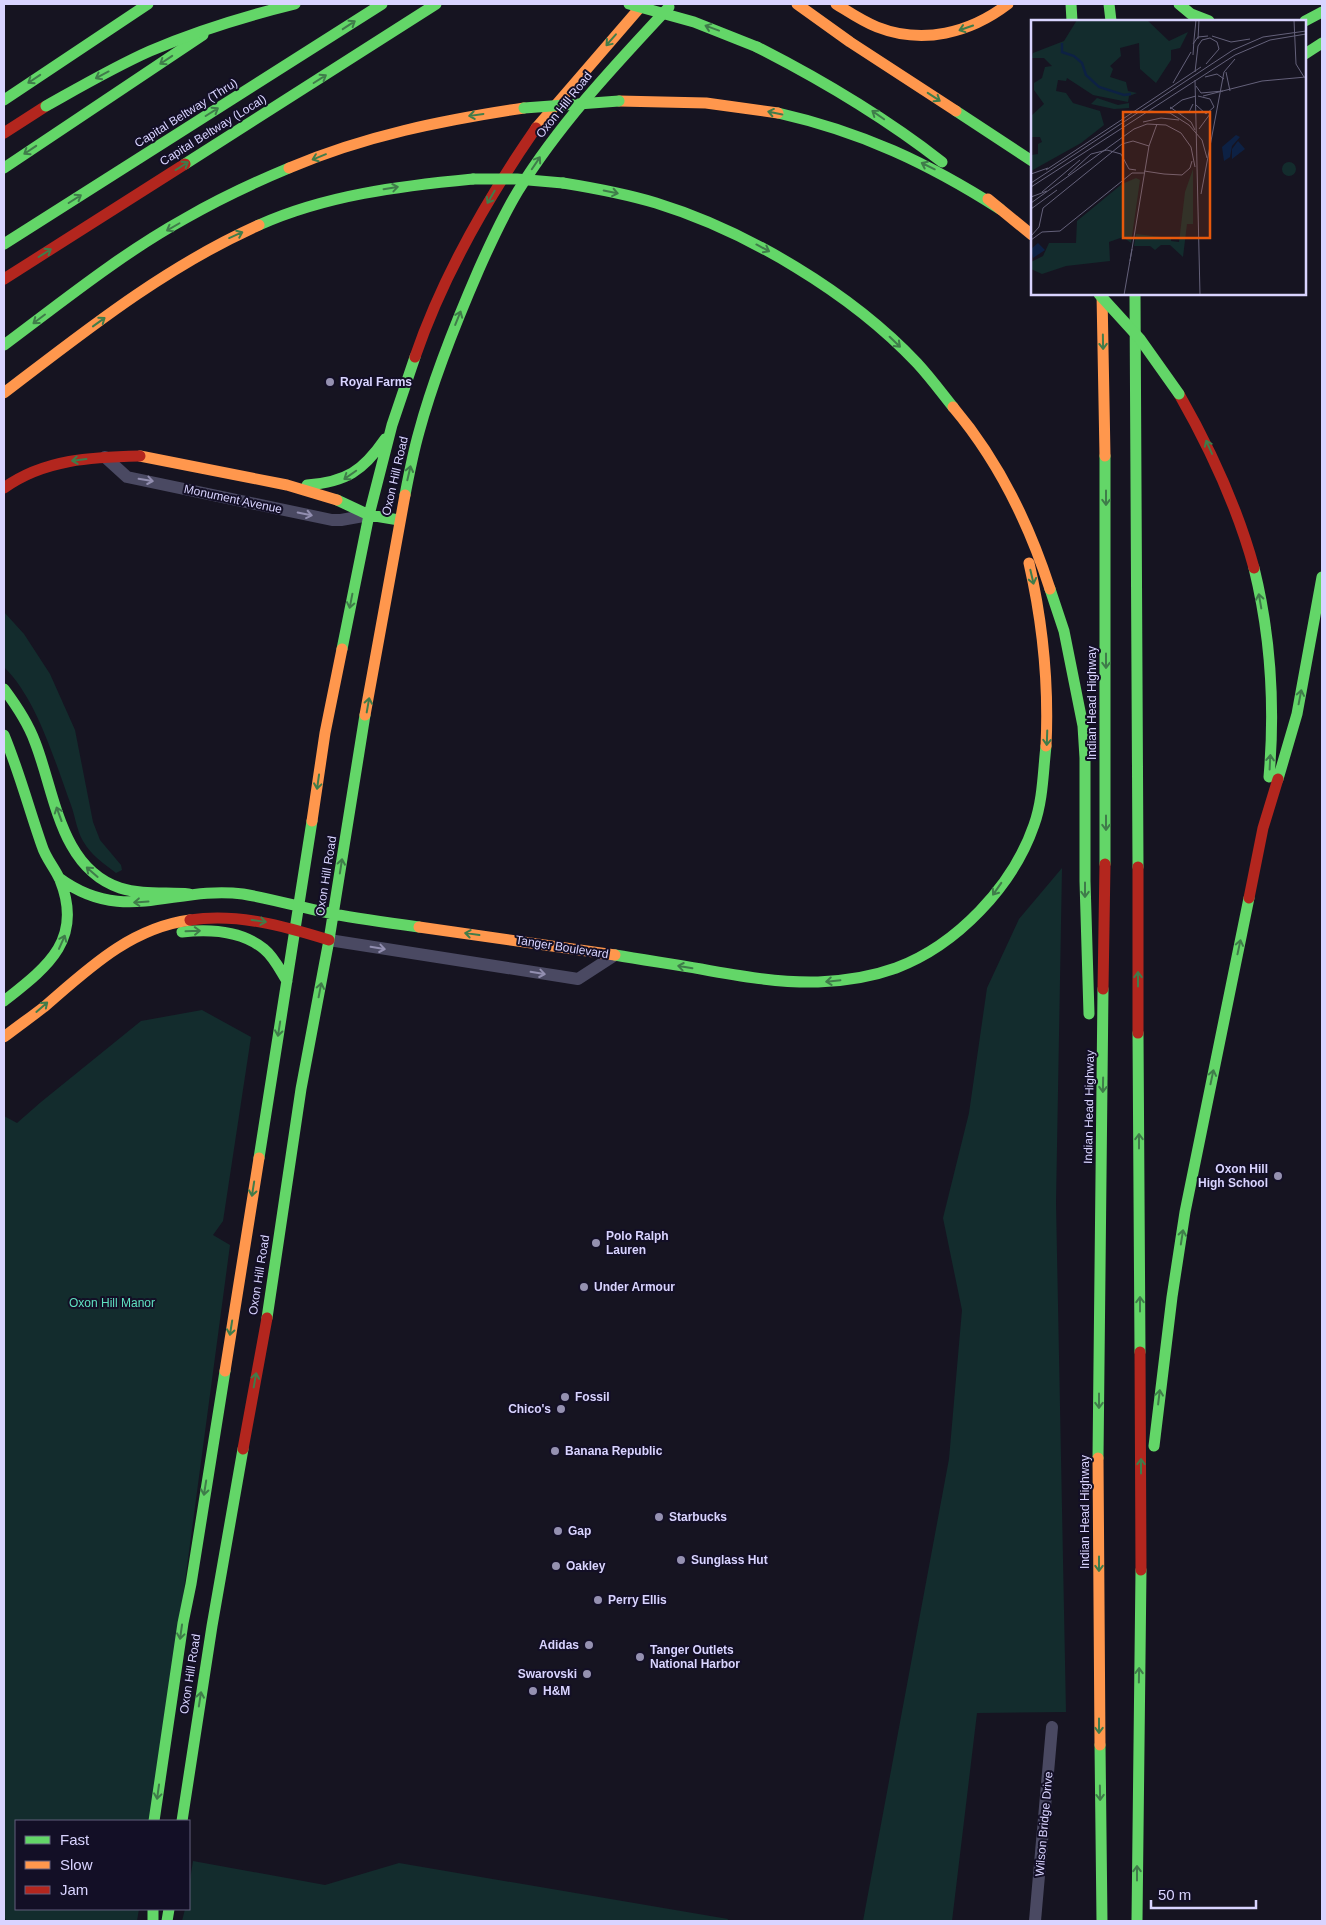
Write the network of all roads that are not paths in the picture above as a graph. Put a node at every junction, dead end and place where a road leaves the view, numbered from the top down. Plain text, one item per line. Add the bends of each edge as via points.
1 (148, 4) edge
2 (250, 4) edge
3 (295, 4) edge
4 (382, 4) edge
5 (436, 4) edge
6 (629, 4) edge
7 (644, 4) edge
8 (672, 4) edge
9 (792, 4) edge
10 (838, 4) edge
11 (1008, 4) edge
12 (1071, 4) edge
13 (1109, 4) edge
14 (1179, 4) edge
15 (800, 6) edge
16 (1322, 12) edge
17 (1072, 20) edge
18 (1111, 20) edge
19 (1206, 20) edge
20 (1306, 20) edge
21 (1322, 43) edge
22 (1306, 53) edge
23 (4, 100) edge
24 (4, 134) edge
25 (1031, 160) edge
26 (4, 168) edge
27 (1000, 209) junction
28 (1031, 235) edge
29 (4, 244) edge
30 (4, 279) edge
31 (1100, 295) edge
32 (1101, 295) edge
33 (1135, 295) edge
34 (1144, 295) edge
35 (4, 345) edge
36 (1135, 348) junction
37 (4, 393) edge
38 (392, 425) junction
39 (105, 457) junction
40 (1004, 480) junction
41 (288, 485) junction
42 (4, 488) edge
43 (369, 514) junction
44 (399, 520) junction
45 (1322, 577) edge
46 (4, 689) edge
47 (4, 735) edge
48 (1263, 828) junction
49 (60, 878) junction
50 (189, 894) junction
51 (300, 906) junction
52 (334, 914) junction
53 (296, 929) junction
54 (330, 940) junction
55 (127, 941) junction
56 (616, 956) junction
57 (287, 980) junction
58 (4, 1001) edge
59 (1089, 1030) dead end
60 (4, 1037) edge
61 (1091, 1078) dead end
62 (1099, 1352) junction
63 (1141, 1568) junction
64 (1052, 1726) dead end
65 (154, 1820) edge
66 (182, 1820) edge
67 (1035, 1921) edge
68 (1102, 1921) edge
69 (1137, 1921) edge

1 -> 23 main road
2 -> 26 main road
3 -> 24 main road, bridge via 208,28 150,51 46,106
29 -> 4 main road, Capital Beltway (Thru)
30 -> 5 main road, Capital Beltway (Local)
27 -> 6 main road, bridge via 915,141 813,74 714,28
7 -> 38 main road, Oxon Hill Road via 539,124 497,187 437,300
44 -> 8 main road, Oxon Hill Road via 417,440 438,372 498,227 554,137
9 - 15 main road
11 -> 10 main road via 977,24 927,36 876,26
12 - 17 main road
13 - 18 main road
14 - 19 main road via 1191,14
15 -> 25 main road
16 - 20 main road
21 - 22 main road
27 - 28 main road
27 -> 35 main road, bridge via 933,168 890,148 776,113 719,104 674,102 619,101 524,108 463,117 394,133 328,153 259,181 149,240
31 -> 62 main road, Indian Head Highway via 1106,450 1106,864
48 -> 32 main road, bridge via 1270,764 1268,646 1248,543 1204,437 1179,394 1140,340
33 - 36 main road
34 - 36 main road
63 -> 36 main road
37 -> 40 main road, bridge via 166,273 270,220 324,202 406,186 473,179 563,183 651,202 699,219 748,240 817,280 875,323 910,356 960,414
38 -> 41 main road via 378,450 344,480 318,485
38 - 43 main road, Oxon Hill Road
39 - 41 main road, Monument Avenue via 145,456
39 -> 42 main road, Monument Avenue via 54,464
39 -> 43 street, Monument Avenue via 127,477 332,520
40 -> 56 main road via 1028,559 1042,623 1048,708 1047,746 1034,824 1015,863 990,899 965,925 935,948 897,968 865,977 800,983
40 -> 59 main road via 1032,538 1059,612 1082,713
41 - 43 main road, Monument Avenue via 335,499
43 - 44 main road, Monument Avenue
43 -> 51 main road, Oxon Hill Road via 325,733
52 -> 44 main road, Oxon Hill Road
48 -> 45 main road via 1297,714
50 -> 46 main road via 121,888 92,873 78,858 67,837 34,741 19,708
47 - 49 main road via 16,762 40,841
63 -> 48 main road via 1159,1395 1185,1212
50 -> 49 main road via 148,902 108,901 72,888
58 -> 49 main road via 39,972 56,955 63,942 69,923 69,907
50 - 51 main road, Tanger Boulevard via 234,892
51 - 52 main road, Tanger Boulevard
51 - 53 main road, Oxon Hill Road
52 - 54 main road, Oxon Hill Road
56 -> 52 main road, Tanger Boulevard
53 - 54 main road
55 -> 53 main road via 162,925 199,919 235,918
53 - 57 main road, Oxon Hill Road
54 -> 56 street, Tanger Boulevard via 578,979
66 -> 54 main road, Oxon Hill Road via 203,1680 273,1283 301,1089
55 -> 57 main road via 189,931 232,934 264,950
60 -> 55 main road via 96,962
57 -> 65 main road, Oxon Hill Road
61 - 62 main road
62 -> 68 main road, Indian Head Highway
69 -> 63 main road
64 - 67 street, Wilson Bridge Drive

